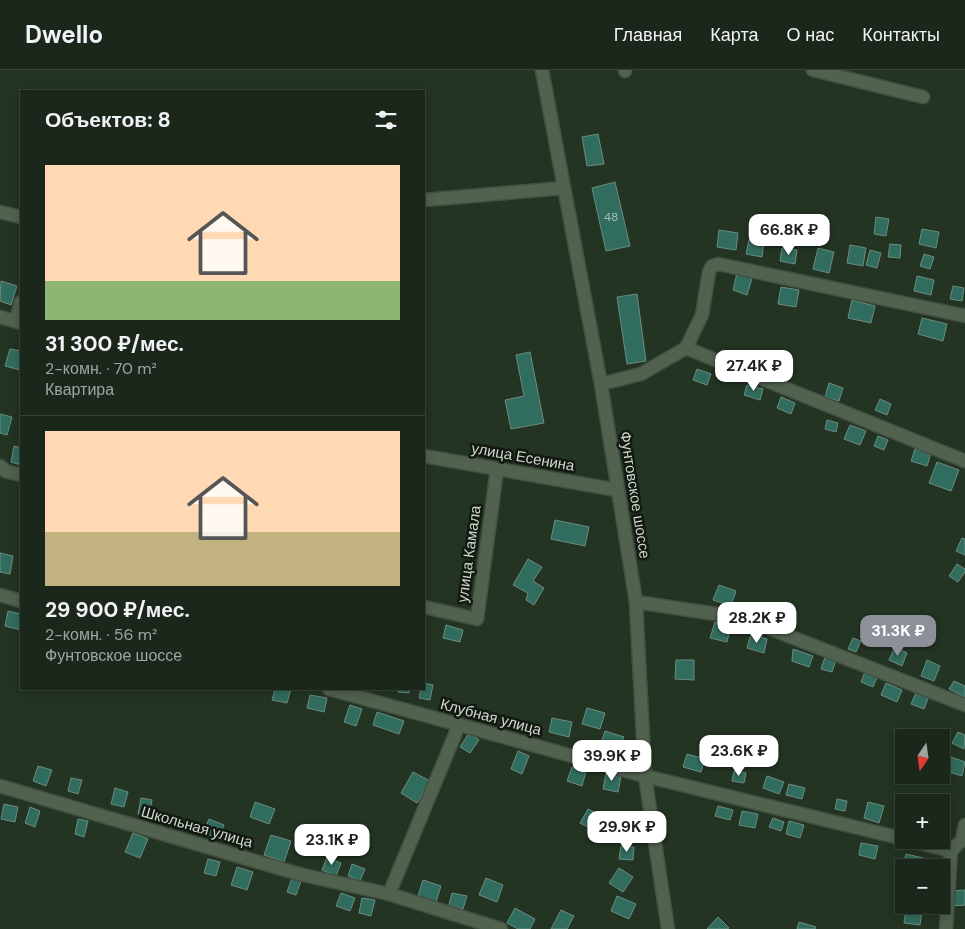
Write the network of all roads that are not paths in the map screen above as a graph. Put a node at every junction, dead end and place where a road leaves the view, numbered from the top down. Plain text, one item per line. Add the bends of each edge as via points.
1 (542, 70) edge
2 (813, 70) edge
3 (924, 97) dead end
4 (564, 188) junction
5 (425, 200) edge
6 (0, 212) edge
7 (20, 217) edge
8 (20, 309) edge
9 (965, 316) edge
10 (0, 317) edge
11 (18, 322) edge
12 (686, 348) junction
13 (601, 384) junction
14 (425, 456) edge
15 (965, 461) edge
16 (0, 466) edge
17 (497, 469) junction
18 (20, 475) edge
19 (617, 490) junction
20 (0, 595) edge
21 (20, 601) edge
22 (636, 602) junction
23 (425, 607) edge
24 (333, 690) edge
25 (965, 706) edge
26 (458, 725) junction
27 (645, 776) junction
28 (0, 786) edge
29 (965, 825) edge
30 (895, 838) edge
31 (943, 849) edge
32 (951, 851) junction
33 (389, 894) junction
34 (501, 929) edge
35 (668, 929) edge
36 (946, 929) edge

1 - 4 street, Фунтовское шоссе
2 - 3 street
4 - 5 street
4 - 13 street, Фунтовское шоссе
6 - 7 street
8 - 11 street
9 - 12 street via 718,264 709,272 702,315
10 - 11 street
12 - 13 street via 641,374
12 - 15 street
13 - 19 street, Фунтовское шоссе
14 - 17 street, улица Есенина
16 - 18 street via 5,471
17 - 19 street, улица Есенина
17 - 23 street, улица Камала via 477,619
19 - 22 street, Фунтовское шоссе
20 - 21 street
22 - 25 street via 743,618
22 - 27 street, Фунтовское шоссе
24 - 26 street, Клубная улица
26 - 27 street, Клубная улица
26 - 33 street
27 - 30 street, Клубная улица
27 - 35 street, Фунтовское шоссе
28 - 33 street, Школьная улица via 299,874
29 - 32 street via 962,840
31 - 32 street, Клубная улица
32 - 36 street
33 - 34 street, Школьная улица

